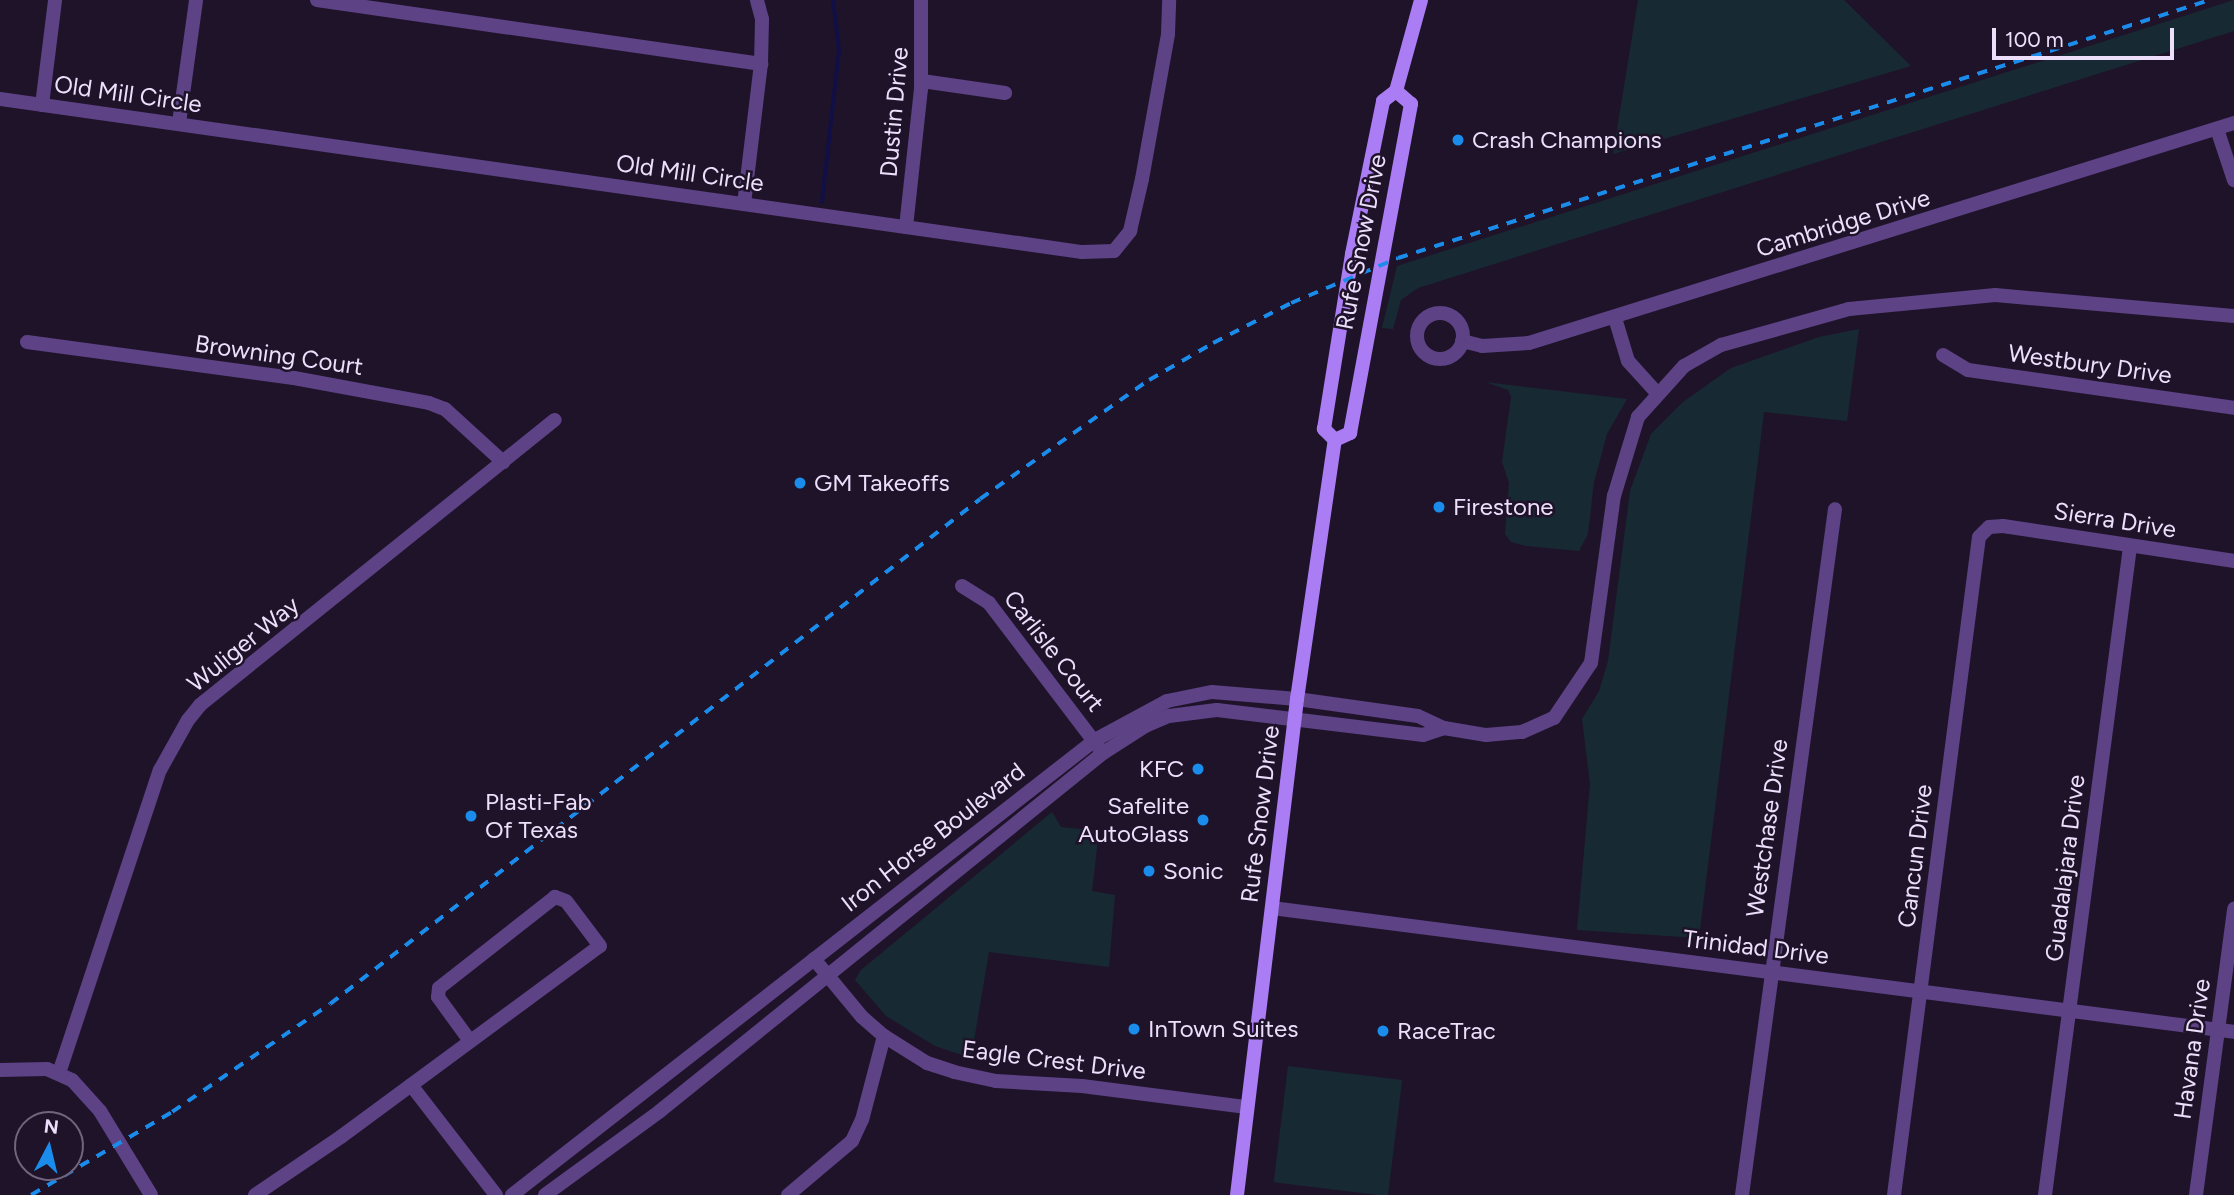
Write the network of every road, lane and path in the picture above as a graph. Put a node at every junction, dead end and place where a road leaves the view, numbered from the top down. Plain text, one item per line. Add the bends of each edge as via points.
1 (55, 0) edge
2 (196, 0) edge
3 (317, 0) edge
4 (757, 0) edge
5 (921, 0) edge
6 (1169, 0) edge
7 (1421, 0) edge
8 (761, 64) junction
9 (922, 81) junction
10 (1396, 91) junction
11 (1005, 93) dead end
12 (0, 99) edge
13 (42, 105) junction
14 (179, 123) junction
15 (2234, 123) edge
16 (2217, 129) junction
17 (2234, 180) edge
18 (744, 204) junction
19 (906, 227) junction
20 (2234, 316) edge
21 (1615, 318) junction
22 (1462, 341) dead end
23 (27, 342) dead end
24 (1942, 355) dead end
25 (1657, 393) junction
26 (2234, 408) edge
27 (555, 420) dead end
28 (1335, 440) junction
29 (503, 462) junction
30 (1835, 509) dead end
31 (1989, 527) joint
32 (2130, 547) junction
33 (2234, 561) edge
34 (962, 586) dead end
35 (1297, 699) junction
36 (1295, 718) junction
37 (1444, 728) junction
38 (1095, 740) junction
39 (1104, 753) junction
40 (1272, 908) junction
41 (2234, 909) edge
42 (814, 959) junction
43 (1770, 972) junction
44 (828, 976) junction
45 (1920, 991) junction
46 (2070, 1011) junction
47 (2218, 1030) junction
48 (2234, 1032) edge
49 (884, 1037) junction
50 (470, 1041) junction
51 (0, 1070) edge
52 (59, 1073) junction
53 (411, 1085) junction
54 (1247, 1107) junction
55 (151, 1195) edge
56 (255, 1195) edge
57 (496, 1195) edge
58 (512, 1195) edge
59 (545, 1195) edge
60 (788, 1195) edge
61 (1237, 1195) edge
62 (1742, 1195) edge
63 (1894, 1195) edge
64 (2045, 1195) edge
65 (2196, 1195) edge

1 - 13 street
2 - 14 street
3 - 8 street
4 - 8 street via 762,19
5 - 9 street, Dustin Drive
6 - 19 street, Old Mill Circle via 1168,34 1142,179 1125,243 1114,251 1082,252
7 - 10 main road, Rufe Snow Drive
8 - 18 street
9 - 11 street
9 - 19 street, Dustin Drive
10 - 28 main road, Rufe Snow Drive via 1383,101 1341,313 1324,429
10 - 28 main road, Rufe Snow Drive via 1411,104 1350,433
12 - 13 street, Old Mill Circle
13 - 14 street, Old Mill Circle
14 - 18 street, Old Mill Circle
15 - 16 street, Cambridge Drive
16 - 17 street
16 - 21 street, Cambridge Drive
18 - 19 street, Old Mill Circle
20 - 25 street, Iron Horse Boulevard via 1995,295 1861,308 1721,345 1685,366
21 - 22 street, Cambridge Drive via 1529,343 1482,346
21 - 25 street via 1629,361
23 - 29 street, Browning Court via 294,378 418,400 445,409
24 - 26 street, Westbury Drive via 1968,370
25 - 37 street, Iron Horse Boulevard via 1638,418 1625,449 1591,663 1574,693 1554,718 1522,732 1486,735
27 - 29 street, Wuliger Way
28 - 35 main road, Rufe Snow Drive
29 - 52 street, Wuliger Way via 200,705 188,720 160,770
30 - 43 street, Westchase Drive
31 - 32 street, Sierra Drive
31 - 45 street, Cancun Drive via 1979,537
32 - 33 street, Sierra Drive
32 - 46 street, Guadalajara Drive
34 - 38 street, Carlisle Court via 989,603
35 - 36 main road, Rufe Snow Drive
35 - 37 street, Iron Horse Boulevard via 1418,716
35 - 38 street, Iron Horse Boulevard via 1193,694 1154,706
36 - 37 street, Iron Horse Boulevard via 1423,735
36 - 39 street, Iron Horse Boulevard via 1197,710 1145,726
36 - 40 main road, Rufe Snow Drive
38 - 39 street, Carlisle Court
38 - 42 street, Iron Horse Boulevard
39 - 44 street, Iron Horse Boulevard
40 - 43 street, Trinidad Drive
40 - 54 main road, Rufe Snow Drive
41 - 47 street, Havana Drive
42 - 44 street, Eagle Crest Drive
42 - 58 street, Iron Horse Boulevard
43 - 45 street, Trinidad Drive
43 - 62 street, Westchase Drive
44 - 49 street, Eagle Crest Drive
44 - 59 street, Iron Horse Boulevard via 660,1111
45 - 46 street, Trinidad Drive
45 - 63 street, Cancun Drive
46 - 47 street, Trinidad Drive
46 - 64 street, Guadalajara Drive
47 - 48 street, Trinidad Drive
47 - 65 street, Havana Drive
49 - 54 street, Eagle Crest Drive via 927,1063 975,1079 1058,1084
49 - 60 street via 862,1121 852,1141
50 - 50 street via 600,946 566,901 555,897 439,988 438,997
50 - 53 street
51 - 52 street
52 - 55 street via 72,1080 100,1111
53 - 56 street
53 - 57 street
54 - 61 main road, Rufe Snow Drive

